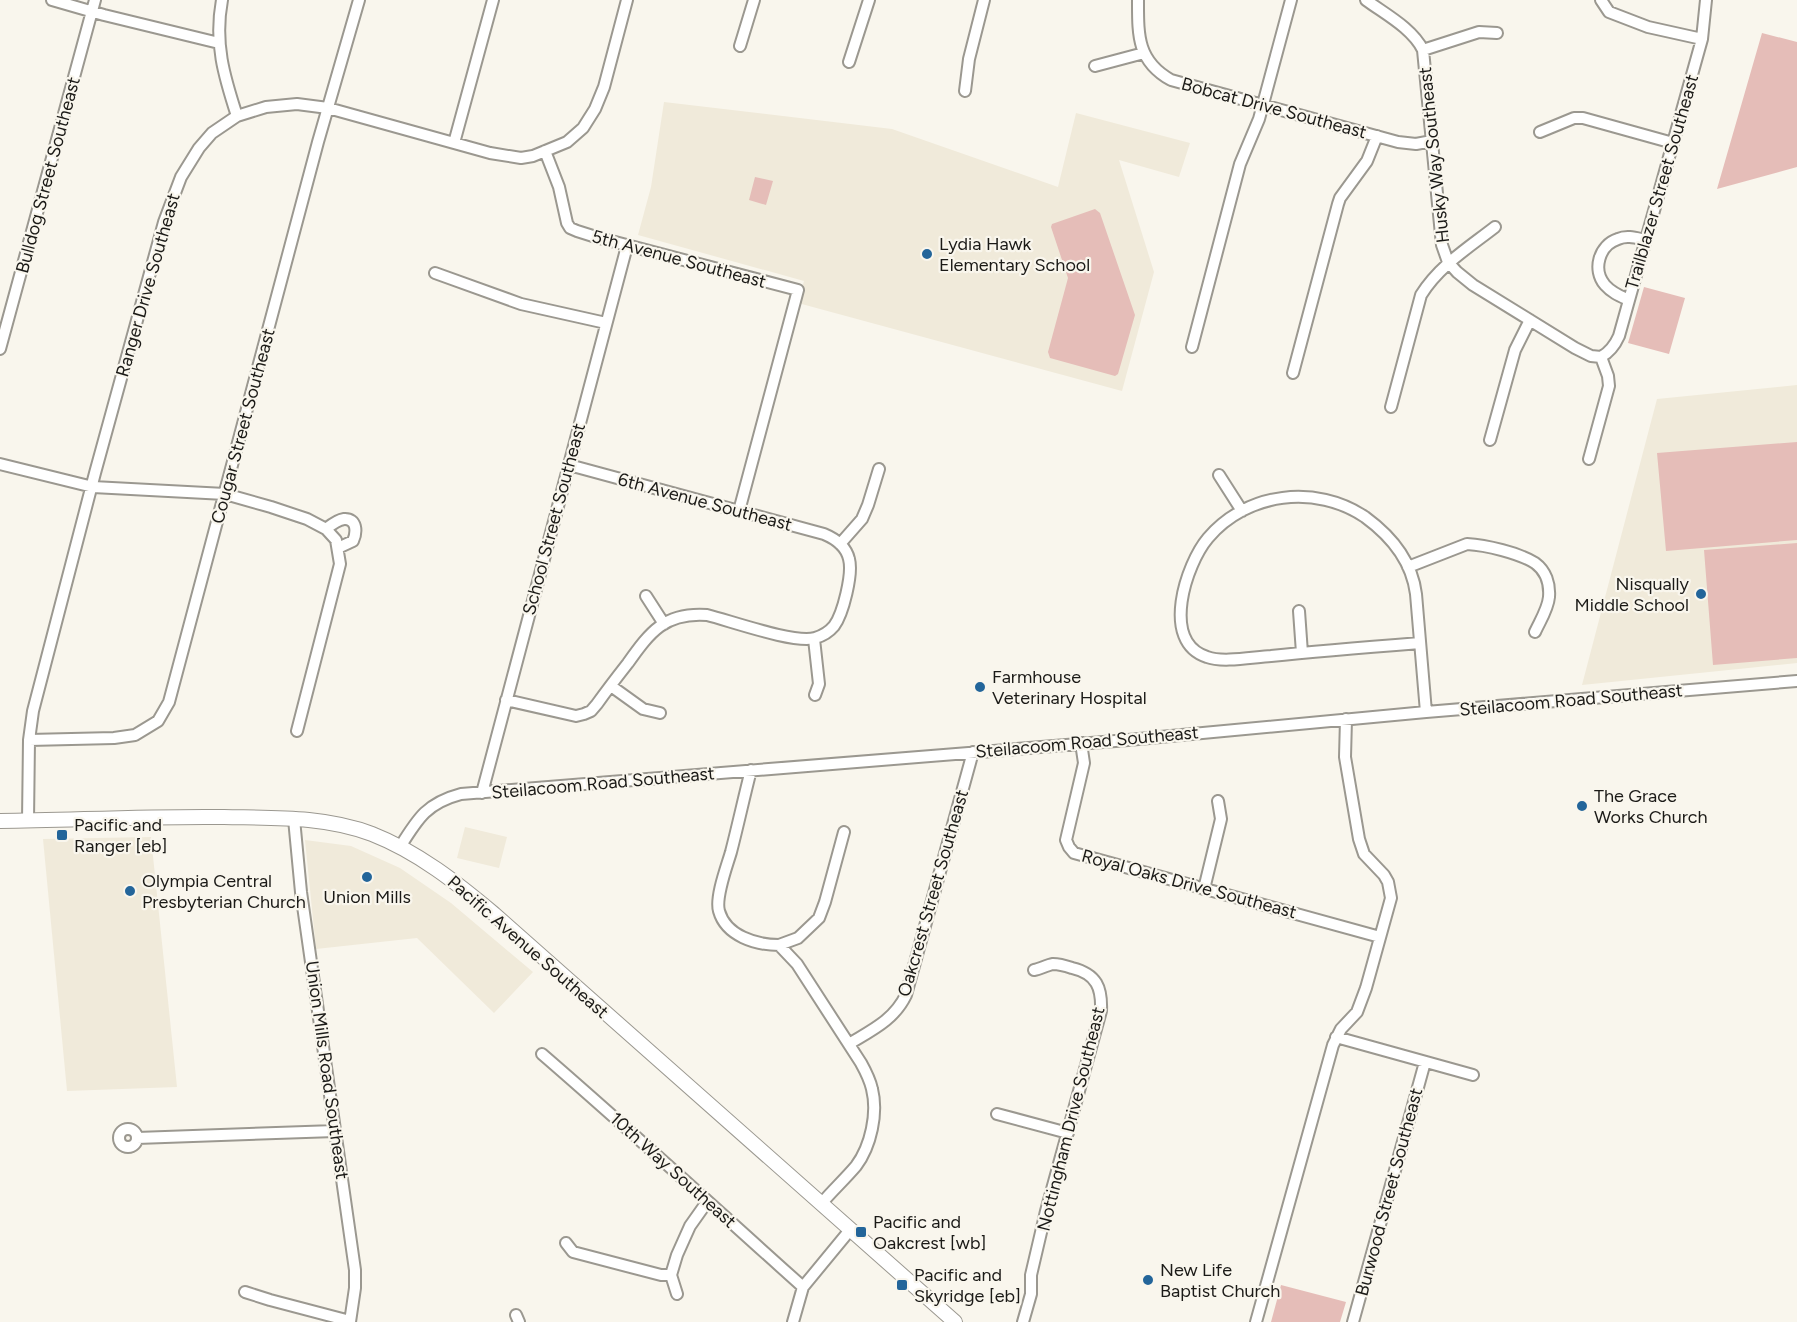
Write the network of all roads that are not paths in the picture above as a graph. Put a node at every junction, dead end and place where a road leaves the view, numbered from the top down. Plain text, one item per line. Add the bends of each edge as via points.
1 (52, 0) edge
2 (95, 0) edge
3 (222, 0) edge
4 (359, 0) edge
5 (493, 0) edge
6 (627, 0) edge
7 (754, 0) edge
8 (869, 0) edge
9 (984, 0) edge
10 (1138, 0) edge
11 (1292, 0) edge
12 (1366, 0) edge
13 (1601, 0) edge
14 (1706, 0) edge
15 (92, 11) junction
16 (1497, 33) dead end
17 (1702, 39) junction
18 (219, 42) junction
19 (740, 46) dead end
20 (1423, 50) junction
21 (1144, 53) junction
22 (849, 62) dead end
23 (1095, 66) dead end
24 (965, 91) dead end
25 (1263, 106) junction
26 (328, 108) junction
27 (237, 116) junction
28 (1540, 132) dead end
29 (1377, 136) junction
30 (1432, 141) junction
31 (454, 143) junction
32 (1673, 143) junction
33 (545, 150) junction
34 (1495, 227) dead end
35 (1645, 240) junction
36 (627, 246) junction
37 (1448, 262) junction
38 (435, 273) dead end
39 (1629, 300) junction
40 (1530, 321) junction
41 (606, 323) junction
42 (1192, 347) dead end
43 (0, 349) edge
44 (1601, 357) junction
45 (1293, 373) dead end
46 (1391, 408) dead end
47 (1490, 440) dead end
48 (1589, 459) dead end
49 (0, 464) edge
50 (569, 465) junction
51 (879, 469) dead end
52 (1219, 476) dead end
53 (93, 487) junction
54 (225, 494) junction
55 (739, 511) junction
56 (1242, 511) junction
57 (326, 529) junction
58 (337, 544) junction
59 (840, 544) junction
60 (1408, 567) junction
61 (646, 596) dead end
62 (1299, 611) dead end
63 (664, 624) junction
64 (1535, 632) dead end
65 (814, 639) junction
66 (1420, 643) junction
67 (1302, 653) junction
68 (1797, 681) edge
69 (611, 686) junction
70 (815, 695) dead end
71 (506, 700) junction
72 (1426, 712) junction
73 (660, 714) dead end
74 (1346, 719) junction
75 (297, 731) dead end
76 (29, 740) junction
77 (1081, 743) junction
78 (973, 752) junction
79 (751, 770) junction
80 (482, 793) junction
81 (1218, 801) dead end
82 (294, 819) junction
83 (0, 821) edge
84 (28, 821) junction
85 (844, 832) dead end
86 (400, 847) junction
87 (1204, 889) junction
88 (1380, 937) junction
89 (779, 945) junction
90 (1034, 970) dead end
91 (1336, 1036) junction
92 (849, 1044) junction
93 (542, 1054) dead end
94 (1425, 1062) junction
95 (1473, 1075) dead end
96 (997, 1114) dead end
97 (335, 1131) junction
98 (1068, 1133) junction
99 (137, 1138) dead end
100 (707, 1202) junction
101 (821, 1204) junction
102 (850, 1230) junction
103 (566, 1243) dead end
104 (671, 1275) junction
105 (803, 1287) junction
106 (244, 1292) dead end
107 (677, 1294) dead end
108 (350, 1322) edge
109 (793, 1322) edge
110 (955, 1322) edge
111 (1023, 1322) edge
112 (1256, 1322) edge
113 (1353, 1322) edge

1 - 15 street
2 - 15 street, Bulldog Street Southeast
3 - 18 street
4 - 26 street, Cougar Street Southeast
5 - 31 street
6 - 33 street, Ranger Drive Southeast via 595,109 575,136
7 - 19 street
8 - 22 street
9 - 24 street
10 - 21 street, Bobcat Drive Southeast via 1138,35
11 - 25 street
12 - 20 street, Husky Way Southeast via 1409,32
13 - 17 street via 1609,12 1648,27
14 - 17 street, Trailblazer Street Southeast
15 - 18 street
15 - 43 street, Bulldog Street Southeast
16 - 20 street via 1479,32
17 - 32 street, Trailblazer Street Southeast
18 - 27 street
20 - 30 street, Husky Way Southeast
21 - 23 street
21 - 25 street, Bobcat Drive Southeast via 1157,71 1171,80
25 - 29 street, Bobcat Drive Southeast
25 - 42 street via 1240,164
26 - 27 street, Ranger Drive Southeast via 277,105
26 - 31 street, Ranger Drive Southeast
26 - 54 street, Cougar Street Southeast
27 - 53 street, Ranger Drive Southeast via 212,133 199,148 171,199
28 - 32 street via 1582,118
29 - 30 street, Bobcat Drive Southeast via 1407,143
29 - 45 street via 1367,160 1340,198
30 - 37 street, Husky Way Southeast via 1442,245
31 - 33 street, Ranger Drive Southeast via 521,158
32 - 35 street, Trailblazer Street Southeast
33 - 36 street, 5th Avenue Southeast via 570,228
34 - 37 street
35 - 39 street, Trailblazer Street Southeast
35 - 39 street via 1619,238 1604,248 1599,260 1604,284
36 - 41 street, School Street Southeast
36 - 55 street, 5th Avenue Southeast via 798,290
37 - 40 street, Husky Way Southeast via 1473,285
37 - 46 street via 1421,295
38 - 41 street via 521,304
39 - 44 street, Trailblazer Street Southeast via 1615,345
40 - 44 street, Husky Way Southeast via 1575,348
40 - 47 street via 1515,350
41 - 50 street, School Street Southeast
44 - 48 street via 1609,386
49 - 53 street
50 - 55 street, 6th Avenue Southeast
50 - 71 street, School Street Southeast
51 - 59 street via 862,519
52 - 56 street
53 - 54 street
53 - 76 street, Ranger Drive Southeast via 33,711
54 - 57 street via 307,519
54 - 76 street, Cougar Street Southeast via 169,702 158,721 127,737
55 - 59 street, 6th Avenue Southeast via 824,534
56 - 60 street via 1269,500 1295,496 1346,506 1389,537
56 - 67 street via 1222,524 1198,551 1183,593 1182,627 1196,651 1208,657
57 - 58 street
57 - 58 street via 343,519 354,524 353,541
58 - 75 street via 340,564 336,585
59 - 65 street via 850,568 839,616 829,631
60 - 64 street via 1461,545 1476,544 1537,564 1549,583 1550,596
60 - 66 street via 1414,584
61 - 63 street
62 - 67 street
63 - 65 street via 688,615 707,615 796,639
63 - 69 street via 647,637
65 - 70 street via 819,684
66 - 67 street
66 - 72 street
68 - 72 street, Steilacoom Road Southeast
69 - 71 street via 591,711 576,716
69 - 73 street via 643,708
71 - 80 street, School Street Southeast
72 - 74 street, Steilacoom Road Southeast
74 - 77 street, Steilacoom Road Southeast
74 - 88 street via 1345,757 1361,847 1384,875 1390,890
76 - 84 street, Ranger Drive Southeast
77 - 78 street, Steilacoom Road Southeast
77 - 87 street, Royal Oaks Drive Southeast via 1084,763 1066,840 1074,853
78 - 79 street, Steilacoom Road Southeast
78 - 92 street, Oakcrest Street Southeast via 906,995 890,1018
79 - 80 street, Steilacoom Road Southeast
79 - 89 street via 718,909 724,921 748,941
80 - 86 street, Steilacoom Road Southeast via 454,796 434,804
81 - 87 street via 1221,819
82 - 84 main road, Pacific Avenue Southeast
82 - 86 main road, Pacific Avenue Southeast via 352,828
82 - 97 street, Union Mills Road Southeast
83 - 84 main road, Pacific Avenue Southeast
85 - 89 street via 819,918 798,938
86 - 101 main road, Pacific Avenue Southeast via 478,901
87 - 88 street, Royal Oaks Drive Southeast
88 - 91 street via 1357,1012
89 - 92 street via 797,964
90 - 98 street, Nottingham Drive Southeast via 1052,964 1077,969 1097,983 1101,997 1101,1011
91 - 94 street
91 - 112 street
92 - 101 street via 872,1086 873,1117 860,1160
93 - 100 street, 10th Way Southeast
94 - 95 street
94 - 113 street, Burwood Street Southeast
96 - 98 street
97 - 99 street
97 - 108 street, Union Mills Road Southeast via 355,1270
98 - 111 street, Nottingham Drive Southeast via 1046,1211
100 - 104 street via 690,1226
100 - 105 street, 10th Way Southeast
101 - 102 main road, Pacific Avenue Southeast
102 - 105 street
102 - 110 main road, Pacific Avenue Southeast
103 - 104 street via 573,1252
104 - 107 street
105 - 109 street
106 - 108 street

